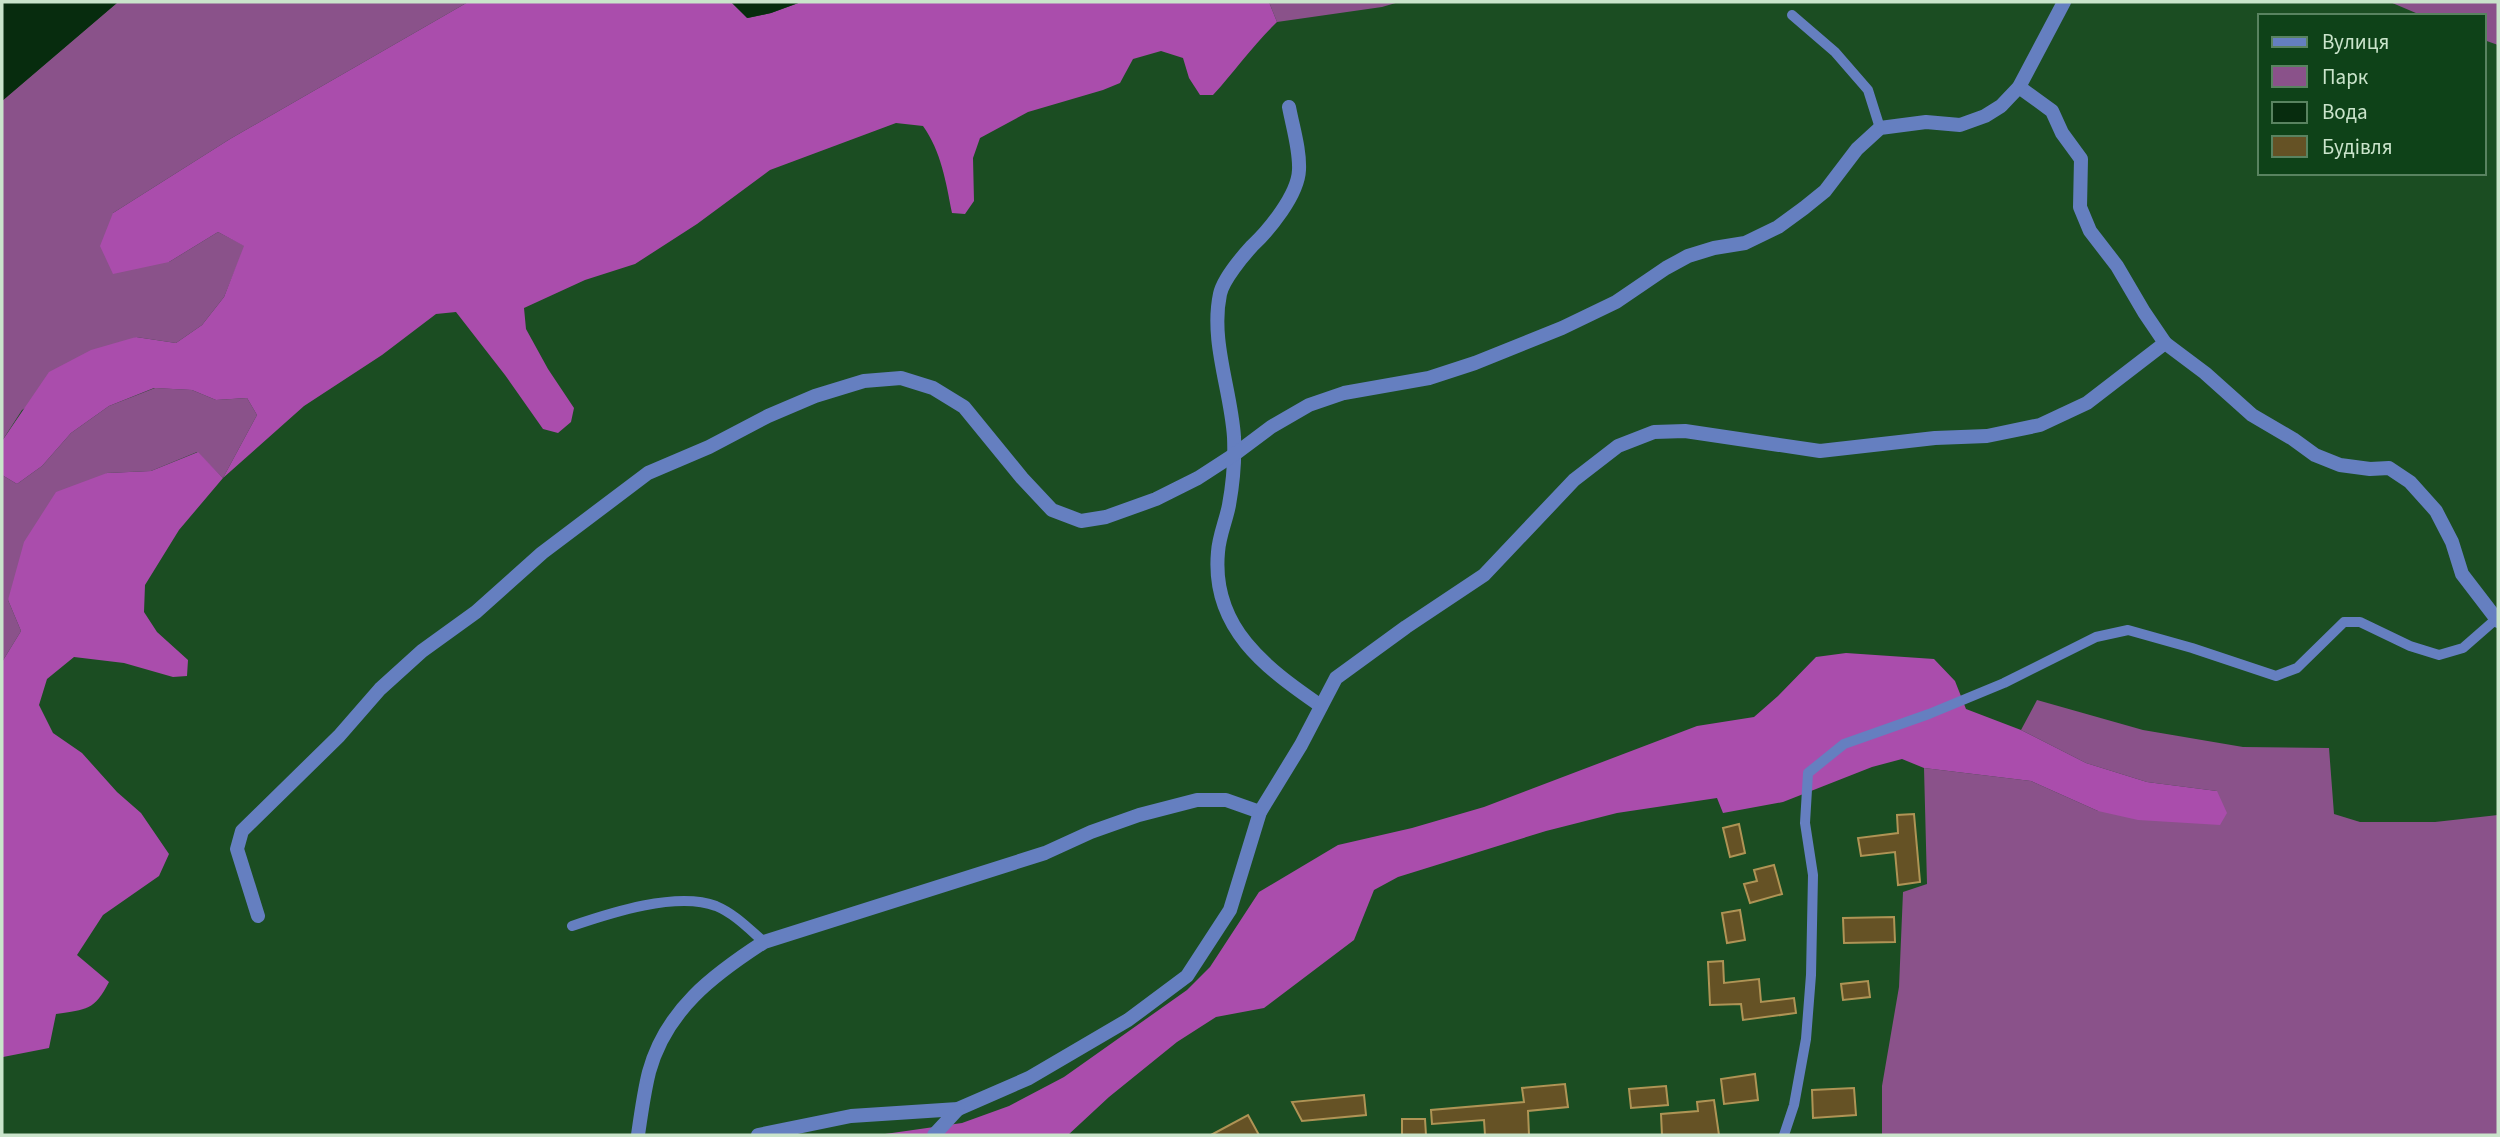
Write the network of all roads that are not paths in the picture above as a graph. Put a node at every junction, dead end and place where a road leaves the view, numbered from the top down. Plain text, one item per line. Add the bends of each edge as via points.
1 (2064, 2) edge
2 (1792, 15) dead end
3 (2018, 87) junction
4 (1289, 107) dead end
5 (1881, 128) junction
6 (2165, 343) junction
7 (1235, 454) junction
8 (2497, 621) edge
9 (1321, 706) junction
10 (1260, 812) junction
11 (258, 916) dead end
12 (572, 926) dead end
13 (764, 942) junction
14 (958, 1109) junction
15 (638, 1135) edge
16 (758, 1135) edge
17 (934, 1135) edge
18 (1784, 1135) edge

1 - 3 street
2 - 5 lane via 1835,52 1868,90
3 - 5 street via 2001,106 1959,125 1926,122
3 - 6 street via 2052,111 2081,159 2080,207 2090,231
4 - 7 street via 1298,152 1299,173 1293,190 1220,293 1219,349 1232,409
5 - 7 street via 1857,149 1825,191 1796,215 1756,238 1688,256 1616,302 1475,363 1309,405
6 - 8 street via 2252,415 2315,454 2340,465 2389,468 2410,482 2436,511 2462,574
6 - 9 street via 2087,403 2040,425 1987,436 1820,452 1685,431 1654,432 1618,446 1574,480 1484,575 1336,678
7 - 9 street via 1218,552 1228,618 1245,644 1278,676
7 - 11 street via 1156,499 1081,521 1052,510 964,407 933,388 901,378 864,381 768,416 648,473 380,689 242,831 237,849
8 - 18 lane via 2463,648 2438,655 2360,622 2344,622 2297,668 2276,676 2128,630 2096,637 2004,683 1844,744 1808,773 1805,822 1813,875 1811,975 1806,1038
9 - 10 street
10 - 13 street via 1226,800 1197,800 1139,815 1045,853
10 - 14 street via 1230,910 1187,975 1128,1020 1029,1078
12 - 13 lane via 683,901 715,905
13 - 15 street via 729,964 679,1010 650,1071
14 - 16 street via 851,1116
14 - 17 street

